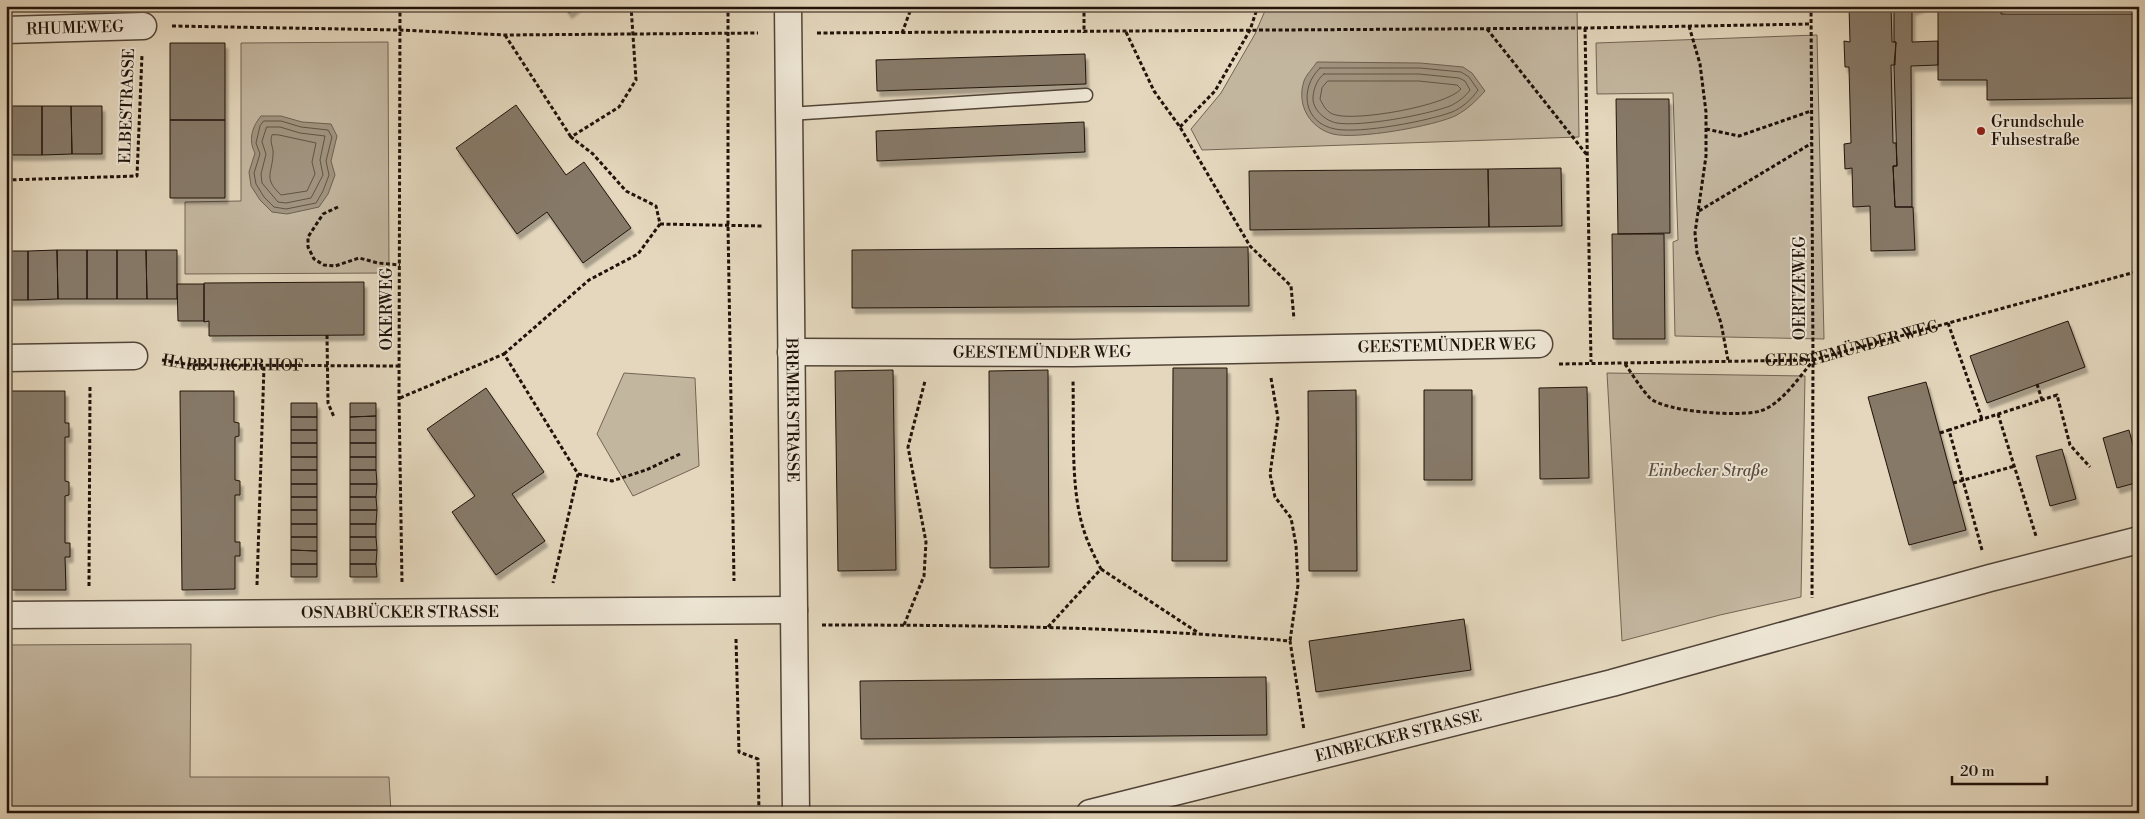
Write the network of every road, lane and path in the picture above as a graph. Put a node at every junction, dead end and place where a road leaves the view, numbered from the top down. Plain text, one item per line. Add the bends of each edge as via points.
1 (400, 6) edge
2 (631, 6) edge
3 (728, 6) edge
4 (788, 6) edge
5 (912, 6) edge
6 (1084, 6) edge
7 (1258, 6) edge
8 (1811, 6) edge
9 (1811, 24) junction
10 (143, 26) junction
11 (1689, 26) junction
12 (1585, 28) junction
13 (1487, 29) junction
14 (6, 30) edge
15 (400, 30) junction
16 (1250, 30) junction
17 (1126, 32) junction
18 (788, 33) junction
19 (902, 33) junction
20 (1084, 33) junction
21 (728, 34) junction
22 (505, 35) junction
23 (634, 36) junction
24 (1086, 95) dead end
25 (1811, 111) junction
26 (789, 114) junction
27 (1180, 126) junction
28 (1706, 129) junction
29 (570, 137) junction
30 (1812, 142) junction
31 (1587, 156) junction
32 (6, 180) edge
33 (338, 207) dead end
34 (1699, 211) junction
35 (660, 224) junction
36 (728, 225) junction
37 (400, 265) junction
38 (2139, 271) edge
39 (1948, 323) junction
40 (327, 336) dead end
41 (1539, 344) joint
42 (1284, 350) junction
43 (790, 352) junction
44 (932, 352) junction
45 (1073, 353) junction
46 (504, 354) junction
47 (134, 356) joint
48 (90, 357) junction
49 (6, 358) edge
50 (1728, 360) junction
51 (1813, 360) junction
52 (1591, 362) junction
53 (1625, 364) junction
54 (264, 366) junction
55 (328, 366) junction
56 (400, 366) junction
57 (2037, 384) dead end
58 (399, 398) junction
59 (2042, 400) junction
60 (1998, 414) junction
61 (334, 417) dead end
62 (1982, 420) junction
63 (1949, 430) junction
64 (1940, 433) dead end
65 (680, 454) dead end
66 (2014, 466) junction
67 (2090, 467) dead end
68 (578, 474) junction
69 (1963, 480) junction
70 (1953, 482) dead end
71 (2139, 540) edge
72 (2045, 564) junction
73 (1101, 569) junction
74 (1990, 578) junction
75 (735, 610) junction
76 (402, 611) junction
77 (547, 611) junction
78 (256, 613) junction
79 (89, 614) junction
80 (6, 615) edge
81 (794, 617) junction
82 (904, 625) junction
83 (1047, 627) junction
84 (1812, 629) junction
85 (1197, 633) junction
86 (1290, 641) junction
87 (1308, 759) junction
88 (759, 813) edge
89 (796, 813) edge
90 (1090, 813) edge

1 - 15 path, OKERWEG
2 - 23 path
3 - 21 path
4 - 18 street, BREMER STRASSE
5 - 19 path
6 - 20 path
7 - 16 path
8 - 9 path, OERTZEWEG
9 - 11 path
9 - 25 path, OERTZEWEG
10 - 14 street, RHUMEWEG
10 - 15 path
10 - 32 path, ELBESTRASSE via 137,176
11 - 12 path
11 - 28 path via 1700,64
12 - 13 path
12 - 31 path
13 - 16 path
13 - 31 path
15 - 22 path
15 - 37 path, OKERWEG
16 - 17 path
16 - 27 path via 1215,91
17 - 20 path
17 - 27 path via 1154,91
18 - 19 path
18 - 21 path
18 - 26 street, BREMER STRASSE
19 - 20 path
21 - 23 path
21 - 36 path
22 - 23 path
22 - 29 path
23 - 29 path via 636,80 619,107
24 - 26 lane
25 - 28 path via 1739,136
25 - 30 path, OERTZEWEG
26 - 43 street, BREMER STRASSE
27 - 42 path via 1250,246 1291,286
28 - 34 path
29 - 35 path via 593,154 626,191 656,206
30 - 34 path
30 - 51 path, OERTZEWEG
31 - 52 path
33 - 37 path via 323,214 308,237 308,248 314,259 324,265 335,266 359,258
34 - 50 path via 1696,253 1721,324
35 - 36 path
35 - 46 path via 638,254 589,280
36 - 75 path
37 - 56 path, OKERWEG
38 - 39 path, GEESTEMÜNDER WEG
39 - 51 path, GEESTEMÜNDER WEG
39 - 62 path
40 - 55 path
41 - 42 street, GEESTEMÜNDER WEG
41 - 52 path, GEESTEMÜNDER WEG via 1550,365
42 - 45 street, GEESTEMÜNDER WEG
42 - 86 path via 1270,379 1278,418 1270,474 1275,496 1291,518 1296,545 1298,585
43 - 44 street, GEESTEMÜNDER WEG
43 - 81 street, BREMER STRASSE
44 - 45 street, GEESTEMÜNDER WEG
44 - 82 path via 908,446 926,542 924,576
45 - 73 path via 1079,515 1088,544
46 - 58 path
46 - 68 path
47 - 48 street
47 - 54 path, HARBURGER HOF via 192,365
48 - 49 street
48 - 79 path
50 - 51 path, GEESTEMÜNDER WEG
50 - 53 path, GEESTEMÜNDER WEG
51 - 53 path via 1775,402 1760,411 1736,413 1676,410 1662,406 1650,398
51 - 84 path, OERTZEWEG
52 - 53 path, GEESTEMÜNDER WEG
54 - 55 path, HARBURGER HOF
54 - 78 path
55 - 56 path, HARBURGER HOF
55 - 61 path via 328,403
56 - 58 path, OKERWEG
57 - 59 path
58 - 76 path, OKERWEG
59 - 60 path
59 - 67 path via 2057,395 2070,445
60 - 62 path
60 - 66 path
62 - 63 path
63 - 64 path
63 - 69 path
65 - 68 path via 646,470 612,480
66 - 69 path
66 - 72 path
68 - 77 path
69 - 70 path
69 - 74 path
71 - 72 street, EINBECKER STRASSE
72 - 74 street, EINBECKER STRASSE
73 - 83 path
73 - 85 path
74 - 84 street, EINBECKER STRASSE
75 - 77 street, OSNABRÜCKER STRASSE
75 - 81 street, OSNABRÜCKER STRASSE
75 - 88 path via 738,752 758,759
76 - 77 street, OSNABRÜCKER STRASSE
76 - 78 street, OSNABRÜCKER STRASSE
78 - 79 street, OSNABRÜCKER STRASSE
79 - 80 street, OSNABRÜCKER STRASSE
81 - 82 path
81 - 89 street, BREMER STRASSE
82 - 83 path
83 - 85 path
84 - 87 street, EINBECKER STRASSE
85 - 86 path
86 - 87 path
87 - 90 street, EINBECKER STRASSE

